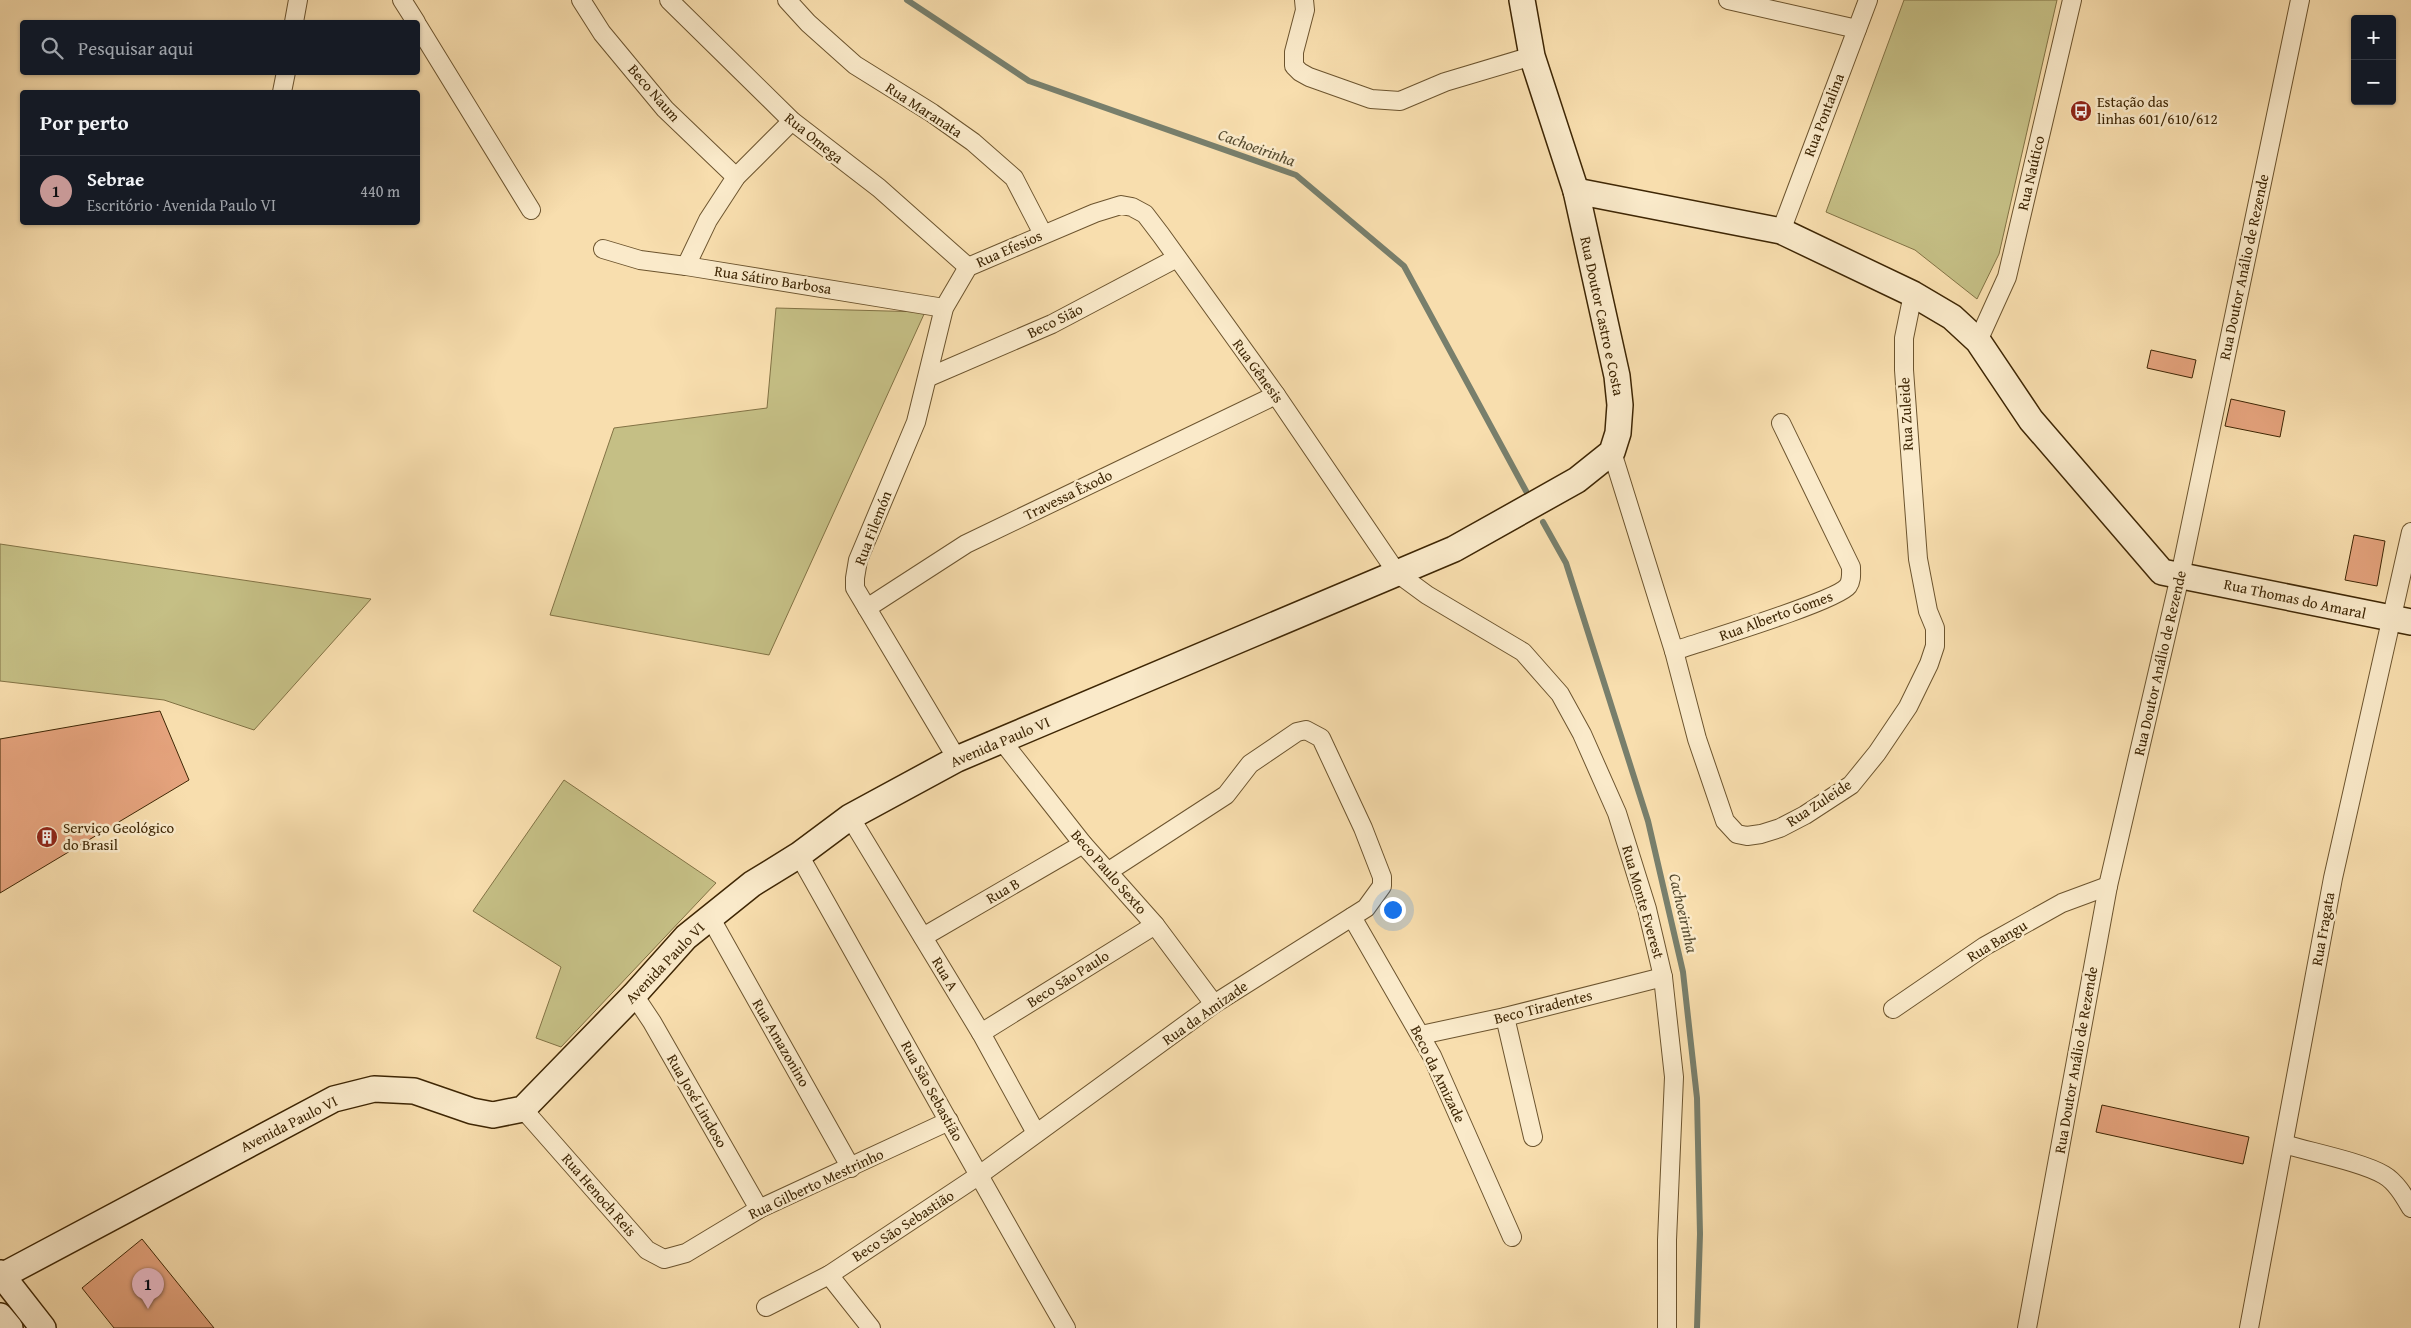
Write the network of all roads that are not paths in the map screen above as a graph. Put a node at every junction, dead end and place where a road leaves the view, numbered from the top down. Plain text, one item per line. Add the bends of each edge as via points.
1 (298, 0) edge
2 (402, 0) edge
3 (581, 0) edge
4 (669, 0) edge
5 (787, 0) edge
6 (1304, 0) edge
7 (1522, 0) edge
8 (1728, 0) edge
9 (1868, 0) edge
10 (2072, 0) edge
11 (2300, 0) edge
12 (294, 20) edge
13 (414, 20) edge
14 (420, 29) edge
15 (1857, 29) junction
16 (1532, 56) junction
17 (285, 75) edge
18 (282, 90) edge
19 (792, 121) junction
20 (736, 177) junction
21 (1576, 191) junction
22 (532, 210) dead end
23 (1095, 213) joint
24 (1780, 231) junction
25 (1043, 234) junction
26 (603, 249) dead end
27 (1177, 258) junction
28 (686, 266) junction
29 (968, 267) junction
30 (1913, 294) junction
31 (944, 308) junction
32 (1978, 341) junction
33 (929, 377) junction
34 (1276, 395) junction
35 (1781, 423) dead end
36 (1612, 452) junction
37 (2411, 532) edge
38 (1397, 573) junction
39 (2180, 576) junction
40 (867, 608) junction
41 (2400, 620) edge
42 (1674, 651) junction
43 (1002, 741) junction
44 (957, 759) junction
45 (850, 817) junction
46 (1083, 844) junction
47 (799, 855) junction
48 (1109, 871) junction
49 (2108, 886) junction
50 (1352, 917) junction
51 (710, 918) junction
52 (1155, 926) junction
53 (923, 937) junction
54 (1663, 977) junction
55 (634, 995) junction
56 (1214, 1004) junction
57 (1892, 1009) dead end
58 (1505, 1017) junction
59 (981, 1033) junction
60 (1421, 1035) junction
61 (523, 1109) junction
62 (949, 1121) junction
63 (1036, 1133) junction
64 (1533, 1137) dead end
65 (2284, 1144) junction
66 (852, 1168) junction
67 (978, 1176) junction
68 (759, 1208) junction
69 (2411, 1208) edge
70 (1512, 1237) dead end
71 (686, 1253) joint
72 (1, 1275) edge
73 (829, 1275) junction
74 (766, 1307) dead end
75 (0, 1316) edge
76 (866, 1326) edge
77 (10, 1328) edge
78 (43, 1328) edge
79 (1066, 1328) edge
80 (1667, 1328) edge
81 (2027, 1328) edge
82 (2250, 1328) edge

1 - 12 street
2 - 13 street
3 - 20 street, Beco Naum via 602,33 665,109
4 - 19 street, Rua Omega
5 - 25 street, Rua Maranata via 855,65 973,142 1014,178
6 - 16 street via 1294,66 1300,72 1371,99 1400,101 1445,82
7 - 16 street, Rua Doutor Castro e Costa
8 - 15 street
9 - 15 street, Rua Pontalina
10 - 32 street, Rua Naútico via 2007,277
11 - 39 street, Rua Doutor Análio de Rezende
14 - 22 street
15 - 24 street, Rua Pontalina
16 - 21 street, Rua Doutor Castro e Costa
17 - 18 street
19 - 20 street
19 - 29 street, Rua Omega via 879,188
20 - 28 street via 708,220
21 - 24 street, Rua Thomas do Amaral
21 - 36 street, Rua Doutor Castro e Costa via 1617,376 1620,405 1618,432
23 - 25 street, Rua Efesios
23 - 27 street, Rua Gênesis via 1121,205 1145,214
24 - 30 street, Rua Thomas do Amaral
25 - 29 street, Rua Efesios
26 - 28 street, Rua Sátiro Barbosa via 640,260
27 - 33 street, Beco Sião via 1052,324
27 - 34 street, Rua Gênesis
28 - 31 street, Rua Sátiro Barbosa
29 - 31 street, Rua Efesios
30 - 32 street, Rua Thomas do Amaral via 1952,318
30 - 42 street, Rua Zuleide via 1904,338 1907,432 1918,559 1934,628 1934,646 1908,707 1851,786 1780,828 1747,836 1737,834 1725,822
31 - 33 street, Rua Filemón
32 - 39 street, Rua Thomas do Amaral via 2031,420 2057,451 2162,572
33 - 40 street, Rua Filemón via 916,422 858,560 855,588
34 - 38 street, Rua Gênesis
34 - 40 street, Travessa Êxodo via 966,544
35 - 42 street, Rua Alberto Gomes via 1851,567 1852,578 1839,594
36 - 38 street via 1577,480 1454,548
36 - 42 street, Rua Zuleide
37 - 41 street, Rua Fragata
38 - 43 street, Avenida Paulo VI
38 - 54 street, Rua Monte Everest via 1427,595 1523,652 1560,694 1582,734 1617,813 1647,909
39 - 41 street, Rua Thomas do Amaral
39 - 49 street, Rua Doutor Análio de Rezende
40 - 44 street, Rua Filemón
41 - 65 street, Rua Fragata via 2333,878
43 - 44 street, Avenida Paulo VI
43 - 46 street, Beco Paulo Sexto
44 - 45 street, Avenida Paulo VI
45 - 47 street, Avenida Paulo VI
45 - 53 street, Rua A
46 - 48 street, Beco Paulo Sexto
46 - 53 street, Rua B
47 - 51 street, Avenida Paulo VI via 752,884
47 - 62 street, Rua São Sebastião
48 - 50 street, Rua da Amizade via 1226,795 1250,764 1297,732 1310,731 1320,738 1363,828 1382,877 1382,886 1366,908
48 - 52 street, Beco Paulo Sexto
49 - 57 street, Rua Bangu via 2062,903 1985,946
49 - 81 street, Rua Doutor Análio de Rezende
50 - 56 street, Rua da Amizade
50 - 60 street, Beco da Amizade
51 - 55 street, Avenida Paulo VI via 686,937
51 - 66 street, Rua Amazonino
52 - 56 street, Beco Paulo Sexto
52 - 59 street, Beco São Paulo
53 - 59 street, Rua A
54 - 58 street, Beco Tiradentes
54 - 80 street, Rua Monte Everest via 1674,1077
55 - 61 street, Avenida Paulo VI
55 - 68 street, Rua José Lindoso
56 - 63 street, Rua da Amizade
58 - 60 street, Beco Tiradentes
58 - 64 street
59 - 63 street, Rua A
60 - 70 street, Beco da Amizade
61 - 71 street, Rua Henoch Reis via 647,1250 664,1259
61 - 72 street, Avenida Paulo VI via 493,1115 414,1091 374,1089 349,1094
62 - 66 street, Rua Gilberto Mestrinho
62 - 67 street, Rua São Sebastião
63 - 67 street, Rua da Amizade
65 - 69 street via 2384,1175
65 - 82 street, Rua Fragata
66 - 68 street, Rua Gilberto Mestrinho
67 - 73 street, Beco São Sebastião
67 - 79 street, Rua São Sebastião
68 - 71 street, Rua Gilberto Mestrinho
72 - 78 street
73 - 74 street, Beco São Sebastião
73 - 76 street
75 - 77 street

